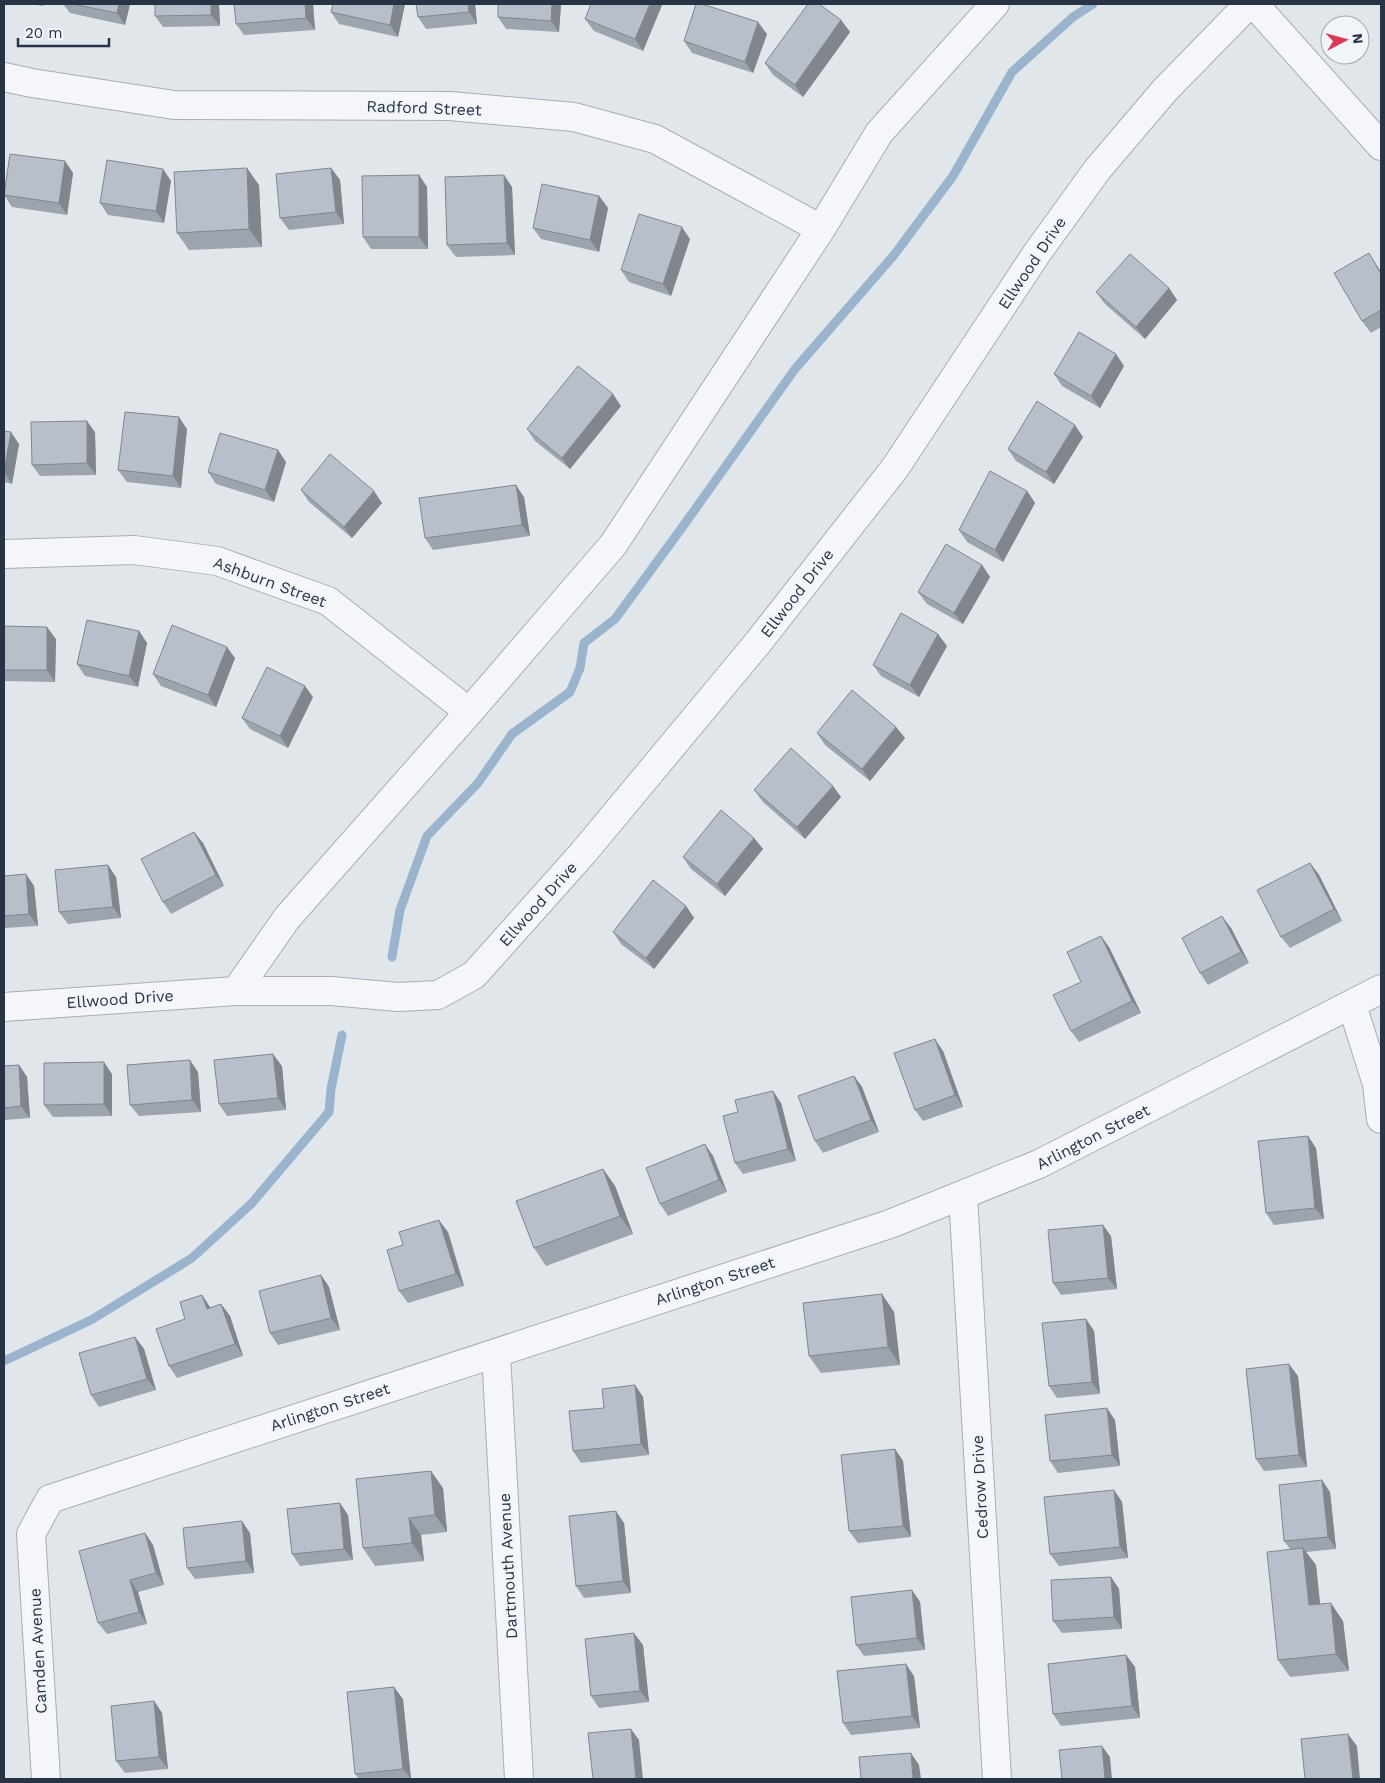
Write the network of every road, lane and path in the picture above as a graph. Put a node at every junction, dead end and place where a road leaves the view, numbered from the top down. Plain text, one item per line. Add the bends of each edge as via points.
1 (995, 4) edge
2 (1249, 4) edge
3 (1254, 4) edge
4 (4, 77) edge
5 (1381, 146) edge
6 (821, 229) junction
7 (4, 554) edge
8 (469, 712) junction
9 (1381, 989) edge
10 (236, 991) junction
11 (1352, 1005) junction
12 (4, 1007) edge
13 (1381, 1118) edge
14 (963, 1194) junction
15 (496, 1353) junction
16 (36, 1524) joint
17 (46, 1779) edge
18 (519, 1779) edge
19 (997, 1779) edge

1 - 6 street via 879,134
2 - 10 street, Ellwood Drive via 1165,90 1097,170 1037,253 895,468 756,645 589,846 474,974 438,995 398,997 331,991
3 - 5 street
4 - 6 street, Radford Street via 174,105 450,106 574,117 655,139
6 - 8 street via 613,545
7 - 8 street, Ashburn Street via 134,550 217,561 328,601
8 - 10 street via 287,918
9 - 11 street, Arlington Street
10 - 12 street, Ellwood Drive
11 - 13 street via 1377,1084
11 - 14 street, Arlington Street via 1039,1164
14 - 15 street, Arlington Street via 890,1224
14 - 19 street, Cedrow Drive
15 - 16 street, Arlington Street via 50,1499
15 - 18 street, Dartmouth Avenue
16 - 17 street, Camden Avenue via 31,1534

